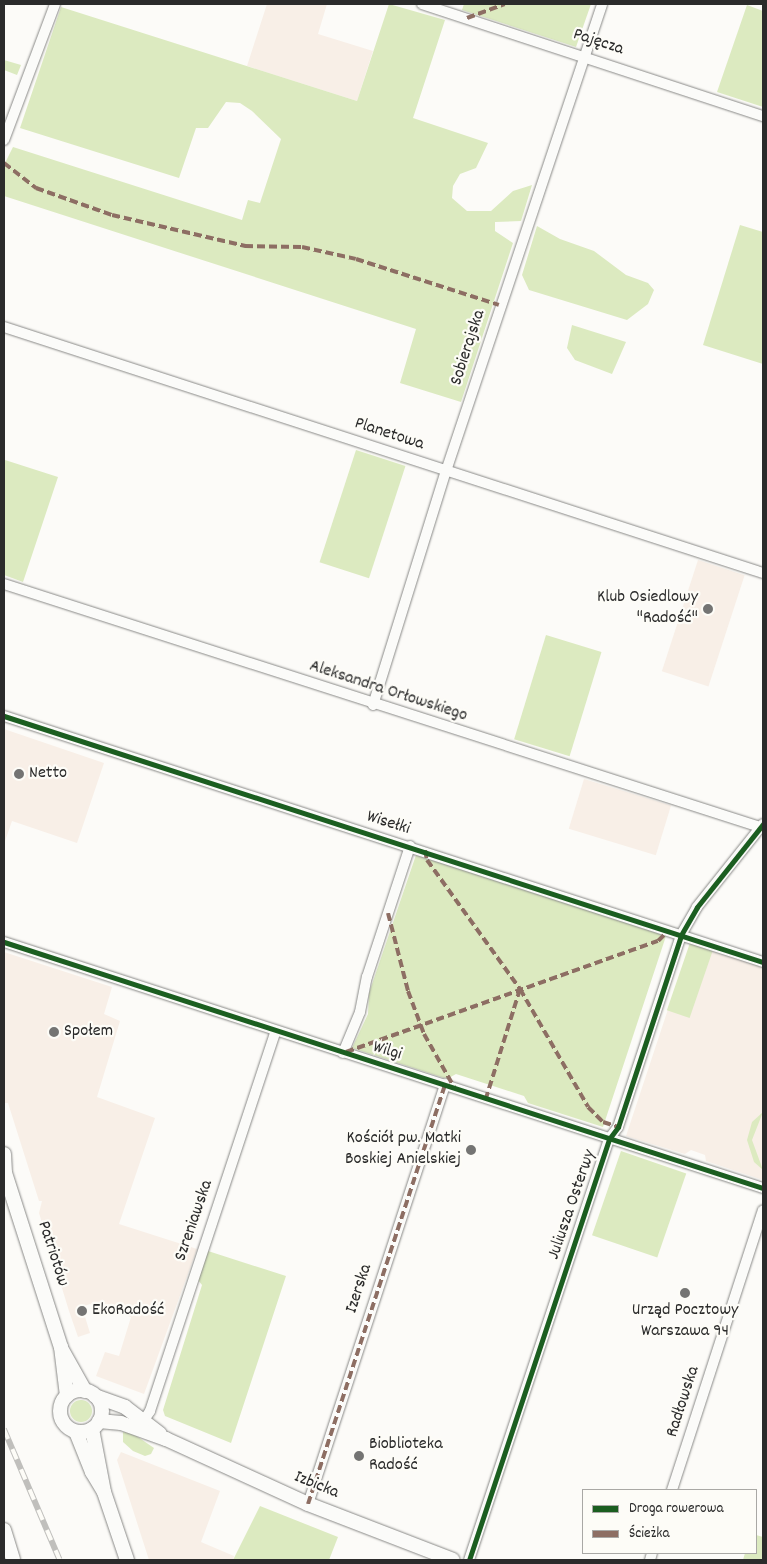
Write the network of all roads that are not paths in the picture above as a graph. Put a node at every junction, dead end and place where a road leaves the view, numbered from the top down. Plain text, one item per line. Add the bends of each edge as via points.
1 (55, 4) edge
2 (422, 4) edge
3 (602, 4) edge
4 (584, 55) junction
5 (763, 116) edge
6 (4, 140) edge
7 (4, 327) edge
8 (446, 470) junction
9 (763, 573) edge
10 (4, 584) edge
11 (373, 704) junction
12 (4, 716) edge
13 (762, 826) edge
14 (410, 846) junction
15 (681, 935) junction
16 (4, 942) edge
17 (763, 962) edge
18 (276, 1031) junction
19 (343, 1053) junction
20 (445, 1084) junction
21 (609, 1139) junction
22 (4, 1154) edge
23 (5, 1172) edge
24 (763, 1188) edge
25 (763, 1210) edge
26 (61, 1347) junction
27 (90, 1393) junction
28 (67, 1396) junction
29 (144, 1420) junction
30 (95, 1425) junction
31 (76, 1432) junction
32 (166, 1439) junction
33 (672, 1489) edge
34 (104, 1492) junction
35 (308, 1504) junction
36 (4, 1530) edge
37 (13, 1560) edge
38 (127, 1560) edge
39 (453, 1560) edge
40 (469, 1560) edge

1 - 6 street
2 - 4 street, Pajęcza
3 - 4 street, Sobierajska
4 - 5 street, Pajęcza
4 - 8 street, Sobierajska
7 - 8 street, Planetowa
8 - 9 street, Planetowa
8 - 11 street, Sobierajska
10 - 11 street, Aleksandra Orłowskiego
11 - 13 street, Aleksandra Orłowskiego
12 - 14 street, Wisełki
13 - 15 street, Juliusza Osterwy via 697,906
14 - 15 street, Wisełki
14 - 19 street via 367,977 360,1012
15 - 17 street, Wisełki
15 - 21 street, Juliusza Osterwy via 618,1127
16 - 18 street, Wilgi
18 - 19 street, Wilgi
18 - 29 street, Szreniawska via 150,1411
19 - 20 street, Wilgi
20 - 21 street, Wilgi
20 - 35 street, Izerska
21 - 24 street, Wilgi
21 - 40 street, Juliusza Osterwy
22 - 23 main road, Patriotów
23 - 26 main road, Patriotów
25 - 33 street, Radłowska
26 - 27 main road, Patriotów
26 - 28 main road, Patriotów
27 - 28 main road
27 - 29 main road, Izbicka via 125,1407
27 - 30 main road via 101,1406
28 - 31 main road via 60,1407 60,1417
29 - 32 main road, Izbicka
30 - 31 main road
30 - 32 main road, Izbicka via 121,1423
30 - 34 main road
31 - 34 main road
32 - 35 main road, Izbicka
34 - 38 main road
35 - 39 main road, Izbicka
36 - 37 main road

